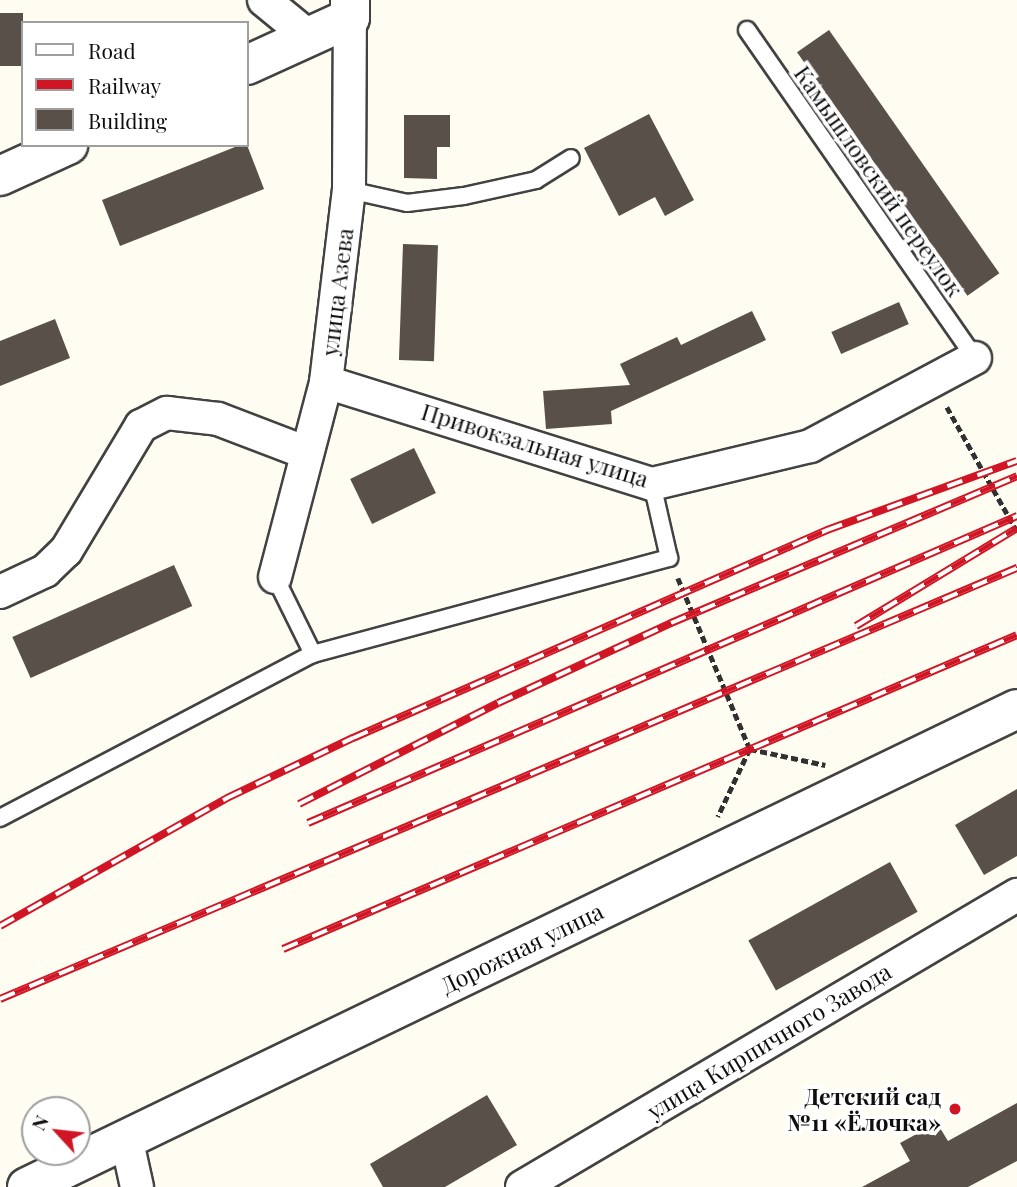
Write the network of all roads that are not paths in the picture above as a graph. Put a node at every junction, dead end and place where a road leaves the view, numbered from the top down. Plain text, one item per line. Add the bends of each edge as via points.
1 (264, 0) edge
2 (350, 9) edge
3 (747, 30) dead end
4 (309, 37) junction
5 (248, 65) edge
6 (64, 147) edge
7 (571, 158) dead end
8 (0, 176) edge
9 (349, 190) junction
10 (975, 358) joint
11 (326, 382) junction
12 (307, 453) junction
13 (652, 484) junction
14 (275, 577) joint
15 (0, 592) edge
16 (313, 654) junction
17 (1017, 709) edge
18 (0, 818) edge
19 (1017, 895) edge
20 (126, 1137) junction
21 (553, 1179) edge
22 (26, 1187) edge
23 (137, 1187) edge
24 (522, 1187) edge

1 - 4 street
2 - 4 street
2 - 9 street, улица Азева
3 - 10 lane, Камышловский переулок
4 - 5 street
6 - 8 street
7 - 9 lane via 536,180 464,196 407,203
9 - 11 street, улица Азева
10 - 13 street, Привокзальная улица via 810,446
11 - 12 street, улица Азева
11 - 13 street, Привокзальная улица
12 - 14 street, улица Азева
12 - 15 street via 218,419 167,413 141,426 66,551 45,571
13 - 16 lane via 669,558
14 - 16 lane
16 - 18 lane
17 - 20 street, Дорожная улица
19 - 21 street, улица Кирпичного Завода
20 - 22 street, Дорожная улица
20 - 23 street
21 - 24 street, улица Кирпичного Завода

